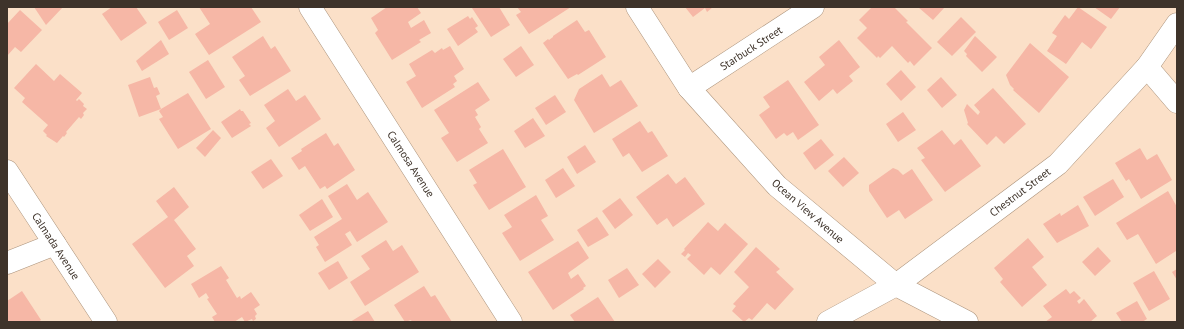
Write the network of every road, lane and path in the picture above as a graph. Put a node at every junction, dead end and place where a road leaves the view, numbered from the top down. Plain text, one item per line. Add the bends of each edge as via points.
1 (310, 7) edge
2 (637, 7) edge
3 (813, 7) edge
4 (1177, 24) edge
5 (1147, 67) junction
6 (688, 88) junction
7 (1177, 102) edge
8 (7, 171) edge
9 (55, 244) junction
10 (7, 263) edge
11 (896, 285) junction
12 (106, 322) edge
13 (511, 322) edge
14 (828, 322) edge
15 (967, 322) edge

1 - 13 street, Calmosa Avenue
2 - 6 street, Ocean View Avenue
3 - 6 street, Starbuck Street
4 - 5 street, Chestnut Street
5 - 7 street
5 - 11 street, Chestnut Street via 1058,164
6 - 11 street, Ocean View Avenue via 777,186
8 - 9 street, Calmada Avenue
9 - 10 street
9 - 12 street, Calmada Avenue
11 - 14 street, Chestnut Street
11 - 15 street, Ocean View Avenue

